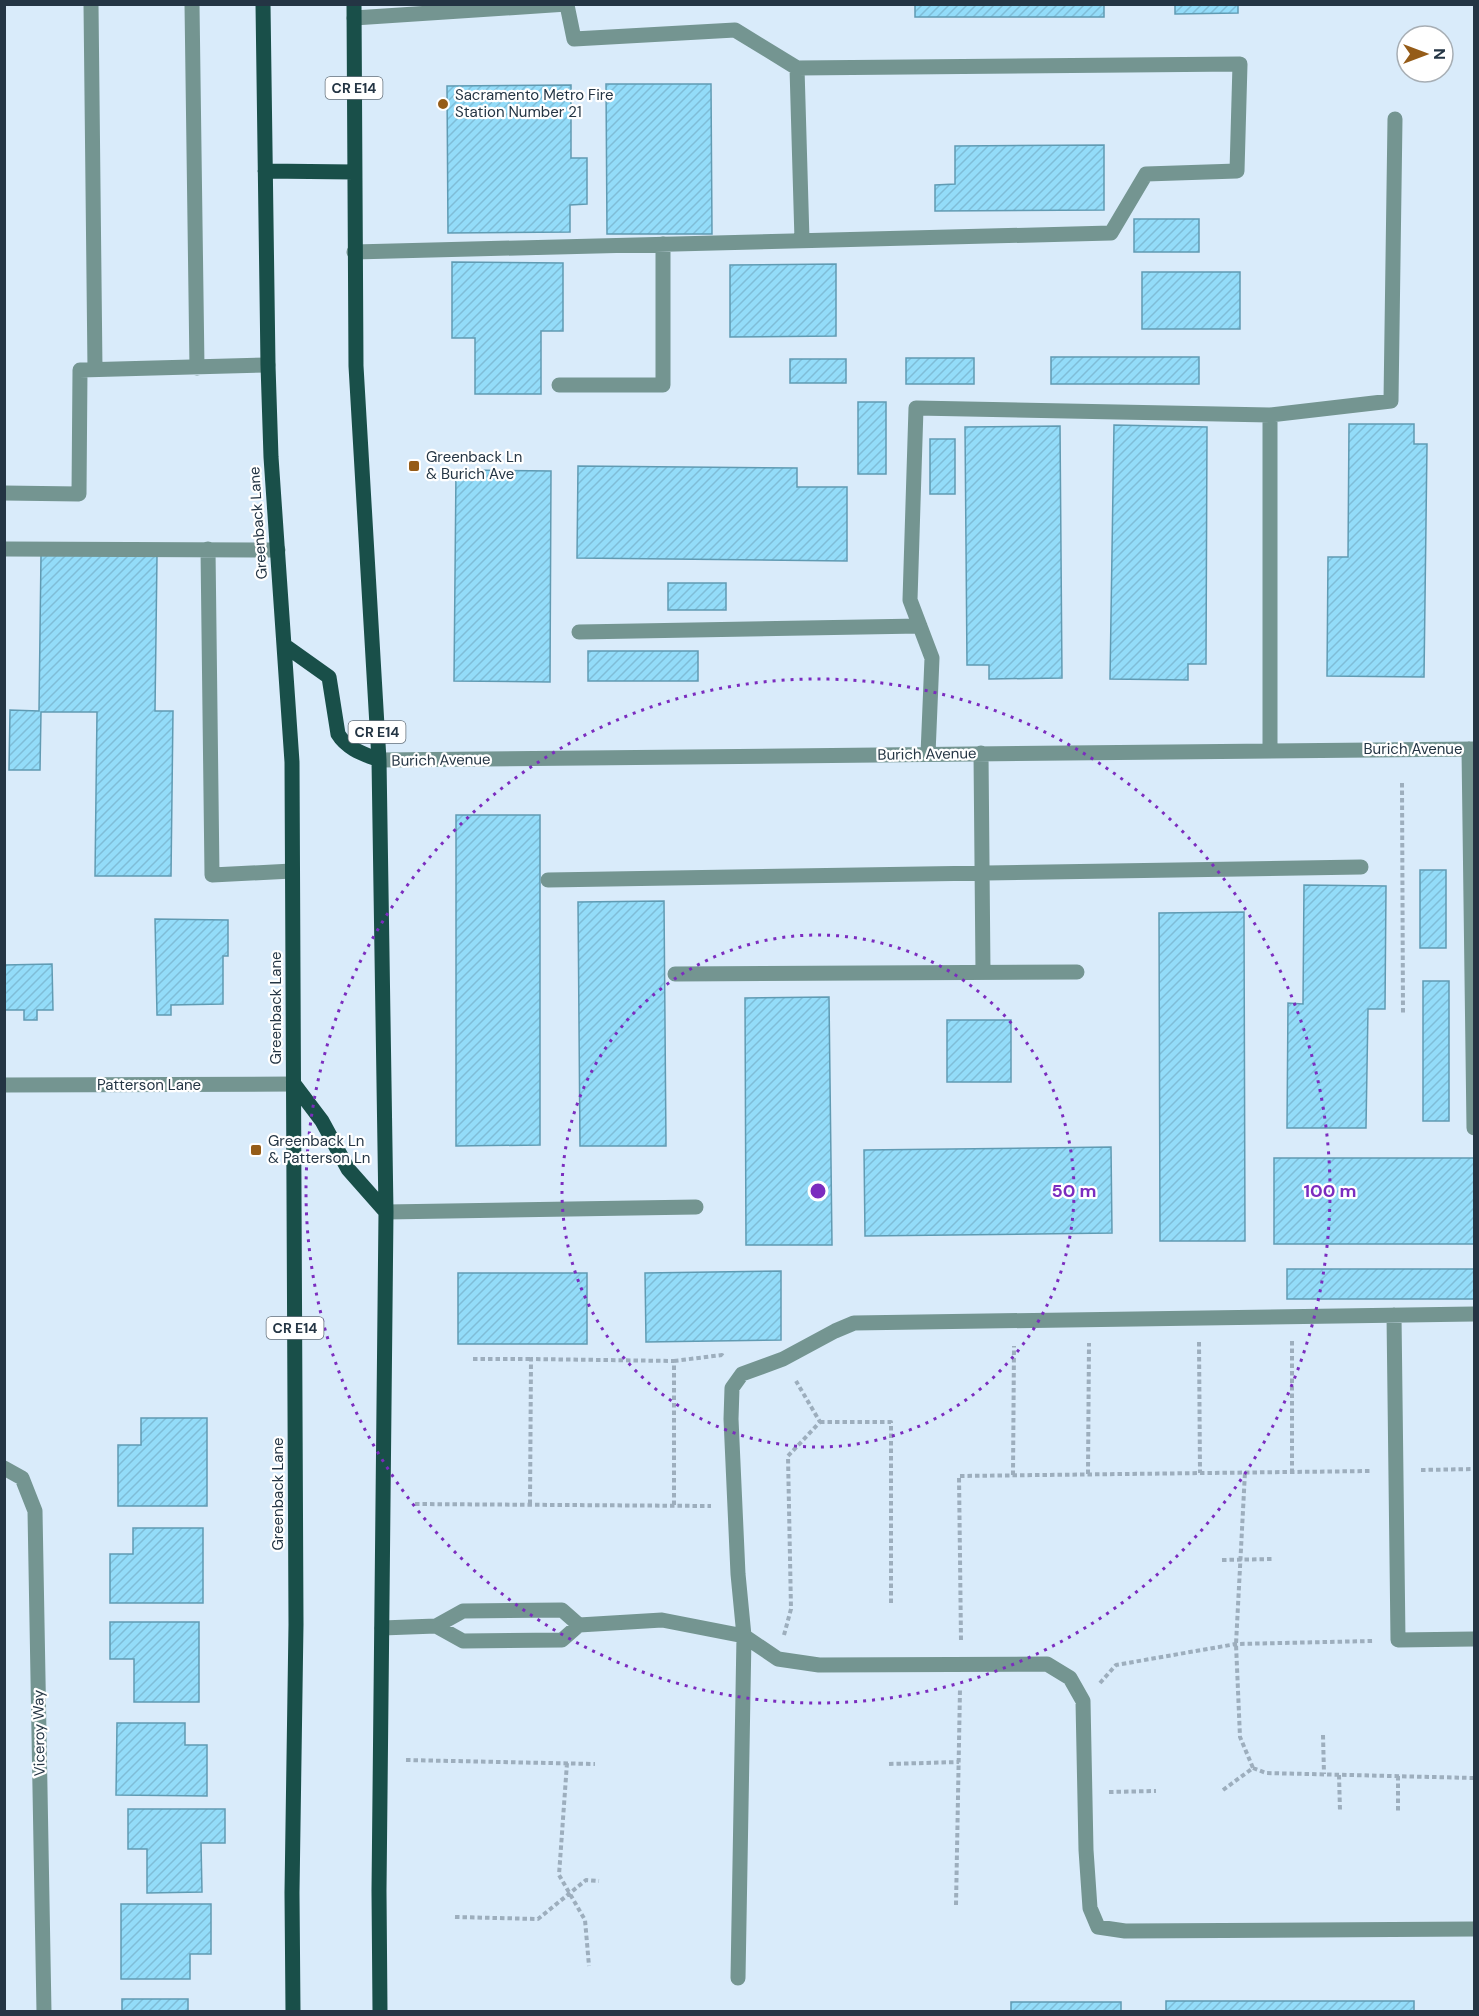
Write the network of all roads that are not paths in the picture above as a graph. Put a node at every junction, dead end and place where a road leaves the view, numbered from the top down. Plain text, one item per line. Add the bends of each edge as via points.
1 (92, 4) edge
2 (192, 4) edge
3 (263, 4) edge
4 (567, 5) edge
5 (354, 11) edge
6 (797, 68) junction
7 (1395, 119) dead end
8 (265, 171) junction
9 (354, 172) junction
10 (802, 240) junction
11 (663, 244) junction
12 (354, 252) junction
13 (268, 365) junction
14 (197, 368) junction
15 (94, 370) junction
16 (559, 385) dead end
17 (1270, 415) junction
18 (4, 493) edge
19 (4, 549) edge
20 (208, 549) junction
21 (278, 550) junction
22 (920, 626) junction
23 (579, 632) dead end
24 (284, 645) junction
25 (1472, 749) edge
26 (1270, 750) junction
27 (981, 753) junction
28 (928, 754) junction
29 (379, 760) junction
30 (1361, 867) dead end
31 (292, 871) junction
32 (982, 873) junction
33 (548, 880) dead end
34 (983, 972) junction
35 (1077, 972) dead end
36 (675, 974) dead end
37 (294, 1084) junction
38 (4, 1085) edge
39 (1474, 1128) edge
40 (696, 1207) dead end
41 (386, 1212) junction
42 (1474, 1314) edge
43 (1394, 1315) junction
44 (4, 1467) edge
45 (579, 1625) junction
46 (436, 1626) junction
47 (382, 1628) junction
48 (744, 1636) junction
49 (1474, 1639) edge
50 (1474, 1929) edge
51 (738, 1978) dead end
52 (44, 2012) edge
53 (293, 2012) edge
54 (380, 2012) edge

1 - 15 street
2 - 14 street
3 - 8 main road, Greenback Lane / CR E14
4 - 5 street
4 - 6 street via 574,39 735,30
5 - 9 main road, CR E14
6 - 10 street
6 - 10 street via 1240,64 1237,171 1146,174 1111,233
7 - 17 street via 1391,400
8 - 9 main road
8 - 13 main road, Greenback Lane / CR E14
9 - 12 main road, CR E14
10 - 11 street
11 - 12 street
11 - 16 street via 663,385
12 - 29 main road, CR E14 via 356,366
13 - 14 street
13 - 21 main road, Greenback Lane / CR E14
14 - 15 street
15 - 18 street via 80,370 79,494
17 - 22 street via 916,408 910,600
17 - 26 street
19 - 20 street
20 - 21 street
20 - 31 street via 212,875
21 - 24 main road, Greenback Lane / CR E14
22 - 23 street
22 - 28 street via 932,658
24 - 29 main road via 329,677 341,740
24 - 31 main road, Greenback Lane / CR E14 via 292,762
25 - 26 street, Burich Avenue
25 - 39 street
26 - 27 street, Burich Avenue
27 - 28 street, Burich Avenue
27 - 32 street
28 - 29 street, Burich Avenue
29 - 41 main road, CR E14
30 - 32 street
31 - 37 main road, Greenback Lane / CR E14
32 - 33 street
32 - 34 street
34 - 35 street
34 - 36 street
37 - 38 street, Patterson Lane
37 - 41 main road via 326,1127 348,1169
37 - 53 main road, Greenback Lane / CR E14 via 297,1624
40 - 41 street
41 - 47 main road, CR E14
42 - 43 street
43 - 48 street via 855,1323 783,1359 742,1374 732,1388 731,1419
43 - 49 street via 1398,1640
44 - 52 street, Viceroy Way via 22,1478 35,1511
45 - 46 street via 562,1610 463,1611
45 - 46 street via 562,1640 463,1641
45 - 48 street via 662,1620
46 - 47 street
47 - 54 main road, CR E14
48 - 50 street via 778,1659 819,1665 1047,1664 1070,1678 1083,1701 1086,1850 1090,1908 1098,1927 1125,1931
48 - 51 street

